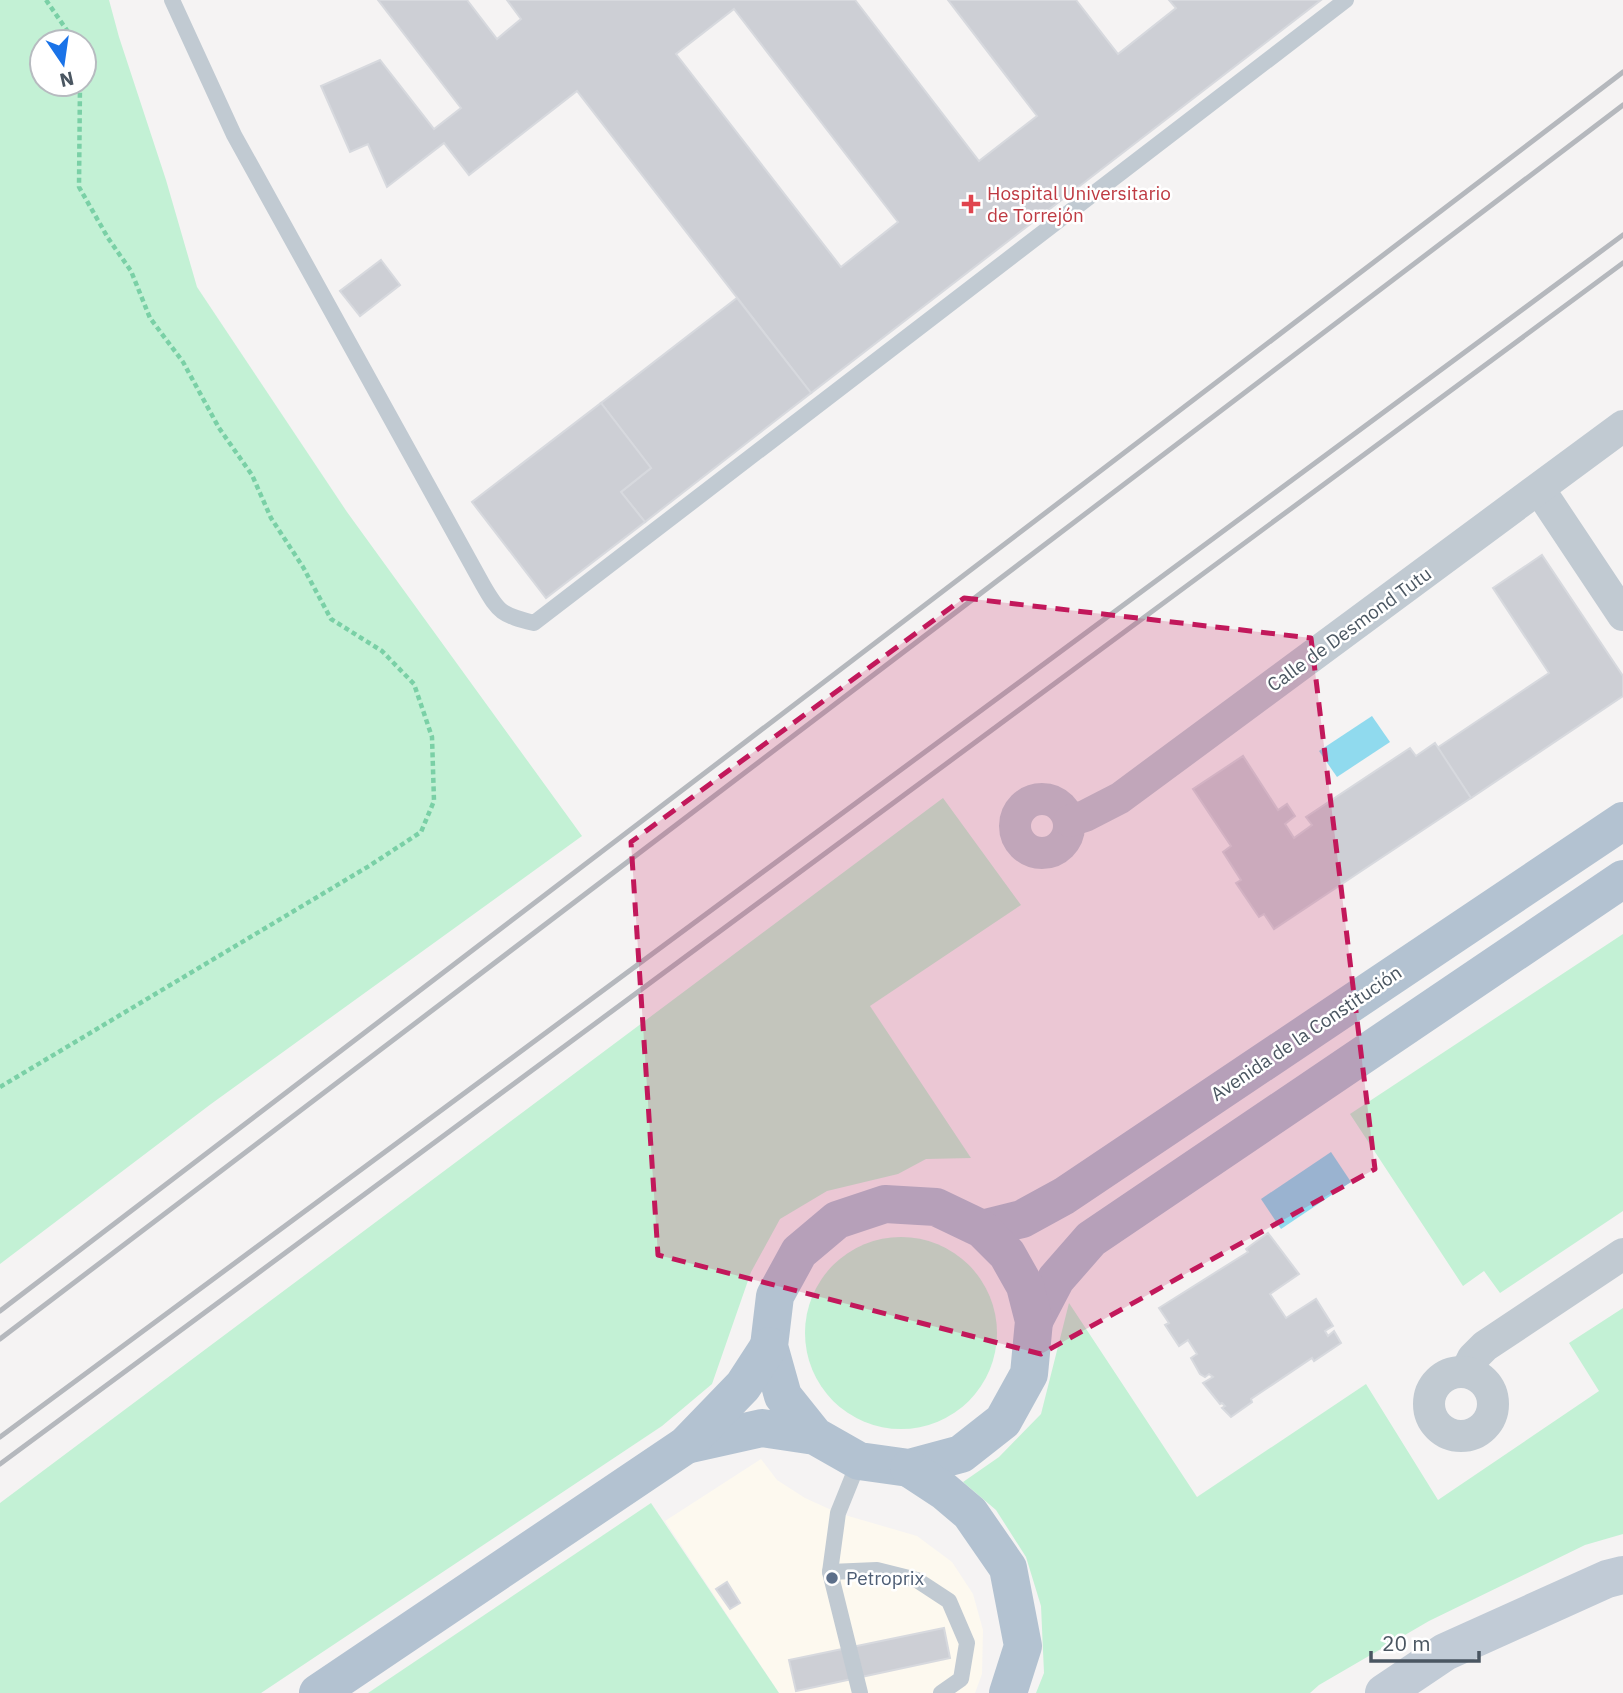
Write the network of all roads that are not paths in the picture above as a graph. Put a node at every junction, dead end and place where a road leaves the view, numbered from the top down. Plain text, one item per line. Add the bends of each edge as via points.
1 (172, 0) edge
2 (1346, 0) edge
3 (1623, 426) edge
4 (1539, 489) junction
5 (1623, 615) edge
6 (1069, 821) dead end
7 (1623, 821) edge
8 (1623, 879) edge
9 (982, 1229) junction
10 (1623, 1254) edge
11 (1034, 1321) junction
12 (769, 1346) junction
13 (1466, 1372) dead end
14 (815, 1436) junction
15 (686, 1445) junction
16 (859, 1461) junction
17 (909, 1468) junction
18 (830, 1572) junction
19 (1623, 1575) edge
20 (318, 1693) edge
21 (860, 1693) edge
22 (941, 1693) edge
23 (1008, 1693) edge
24 (1384, 1693) edge

1 - 2 lane via 234,135 483,585 498,610 534,623
3 - 4 street, Calle de Desmond Tutu
4 - 5 street
4 - 6 street, Calle de Desmond Tutu via 1120,798
7 - 9 main road, Avenida de la Constitución via 1064,1196 1022,1219
8 - 11 main road via 1091,1238 1056,1279
9 - 11 main road via 1007,1254 1019,1275
9 - 12 main road via 936,1207 886,1204 838,1220 799,1252 775,1296
10 - 13 street via 1485,1346
11 - 17 main road via 1029,1374 1003,1421 961,1454
12 - 14 main road via 783,1396
12 - 15 main road via 743,1386
14 - 15 main road via 762,1428
14 - 16 main road
15 - 20 main road
16 - 17 main road
16 - 18 lane via 838,1513
17 - 23 main road via 970,1513 1008,1568 1023,1646
18 - 21 lane
18 - 22 lane via 877,1570 917,1580 949,1601 967,1643 961,1679
19 - 24 street via 1445,1651

